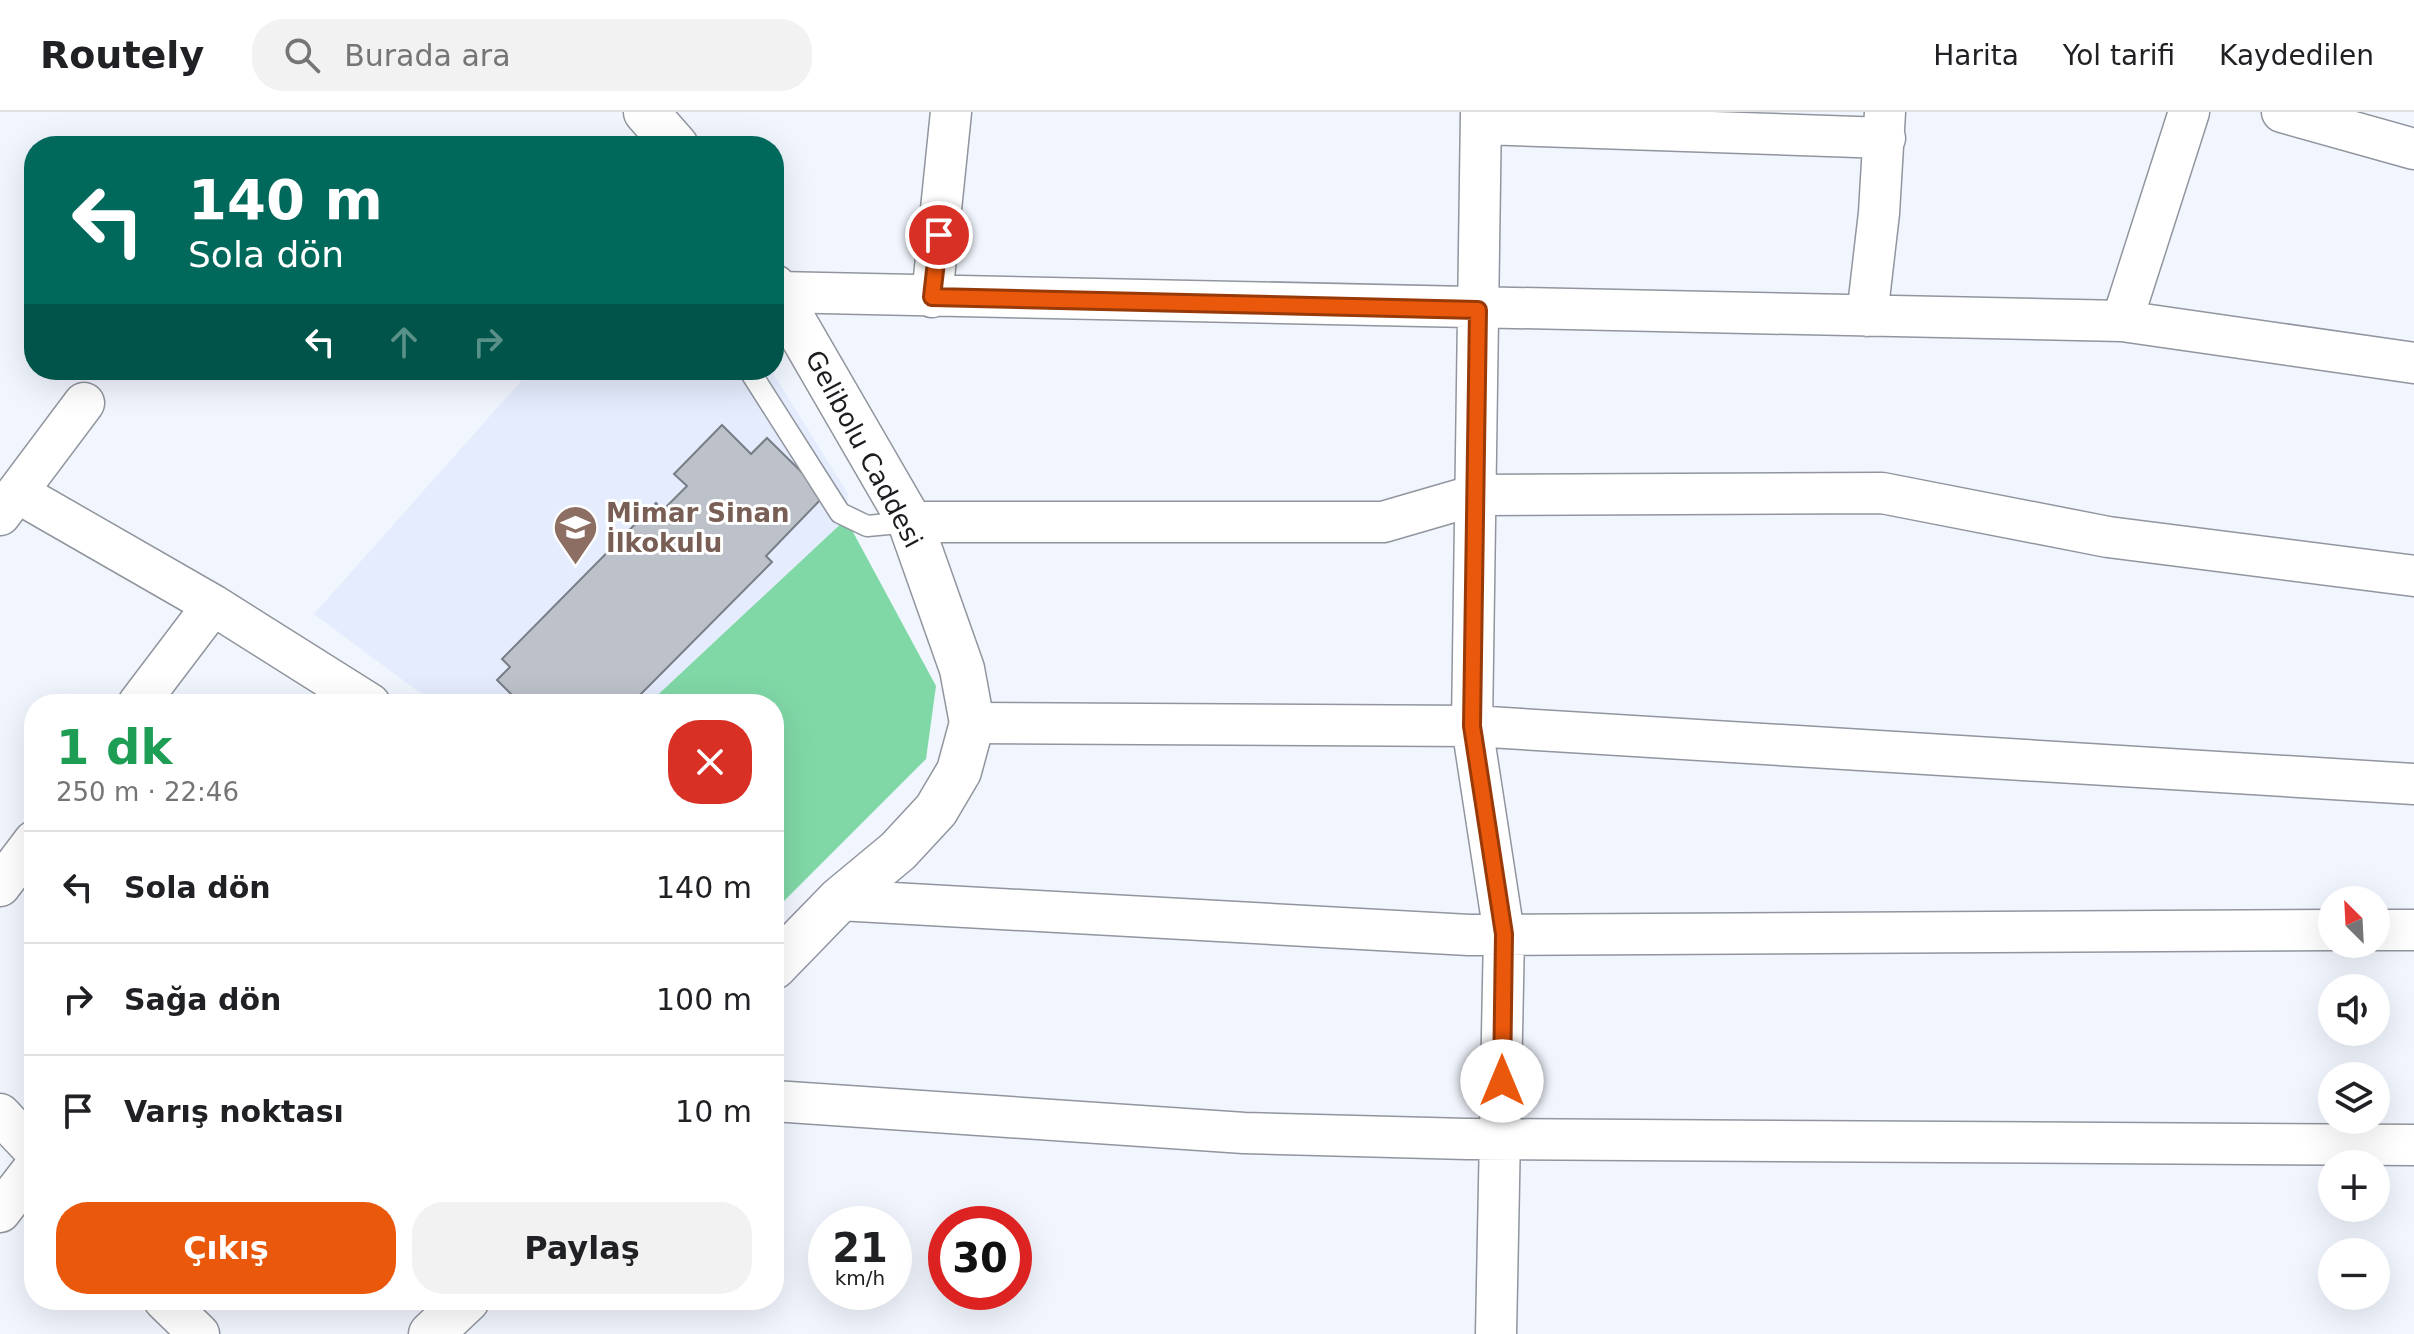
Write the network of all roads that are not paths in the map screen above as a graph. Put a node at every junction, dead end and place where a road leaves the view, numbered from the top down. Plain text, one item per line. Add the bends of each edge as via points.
1 (646, 112) edge
2 (951, 112) edge
3 (2189, 112) edge
4 (2282, 112) edge
5 (1481, 118) edge
6 (1885, 125) edge
7 (667, 136) edge
8 (2414, 149) edge
9 (784, 290) edge
10 (932, 297) junction
11 (784, 304) edge
12 (1478, 310) junction
13 (1867, 316) junction
14 (2122, 321) junction
15 (2414, 363) edge
16 (755, 380) edge
17 (84, 403) dead end
18 (1476, 495) junction
19 (9, 504) edge
20 (910, 522) junction
21 (2414, 576) edge
22 (213, 605) junction
23 (146, 694) edge
24 (354, 694) edge
25 (972, 723) junction
26 (1472, 726) junction
27 (2414, 784) edge
28 (24, 854) edge
29 (0, 886) edge
30 (839, 900) junction
31 (2318, 930) edge
32 (2390, 930) edge
33 (2414, 930) edge
34 (1504, 934) junction
35 (784, 957) edge
36 (784, 1102) edge
37 (0, 1114) edge
38 (24, 1139) edge
39 (1502, 1139) junction
40 (2414, 1145) edge
41 (24, 1181) edge
42 (0, 1212) edge
43 (456, 1310) edge
44 (431, 1334) edge
45 (1496, 1334) edge

1 - 7 street
2 - 10 street
3 - 14 street
4 - 8 street
5 - 6 street
5 - 12 street
6 - 13 street
9 - 10 street
10 - 12 street
11 - 20 street, Gelibolu Caddesi
12 - 13 street
12 - 18 street
13 - 14 street
14 - 15 street
16 - 20 lane via 840,513 867,526
17 - 19 street
18 - 20 street via 1383,522
18 - 21 street via 1882,493 2108,537
18 - 26 street
19 - 22 street
20 - 25 street, Gelibolu Caddesi via 962,669
22 - 23 street
22 - 24 street
25 - 26 street
25 - 30 street, Gelibolu Caddesi via 959,771 936,810 898,851
26 - 27 street
26 - 34 street
28 - 29 street
30 - 34 street
30 - 35 street, Gelibolu Caddesi
31 - 34 street
32 - 33 street
34 - 39 street
36 - 39 street via 1244,1133
37 - 38 street
39 - 40 street
39 - 45 street
41 - 42 street
43 - 44 street

